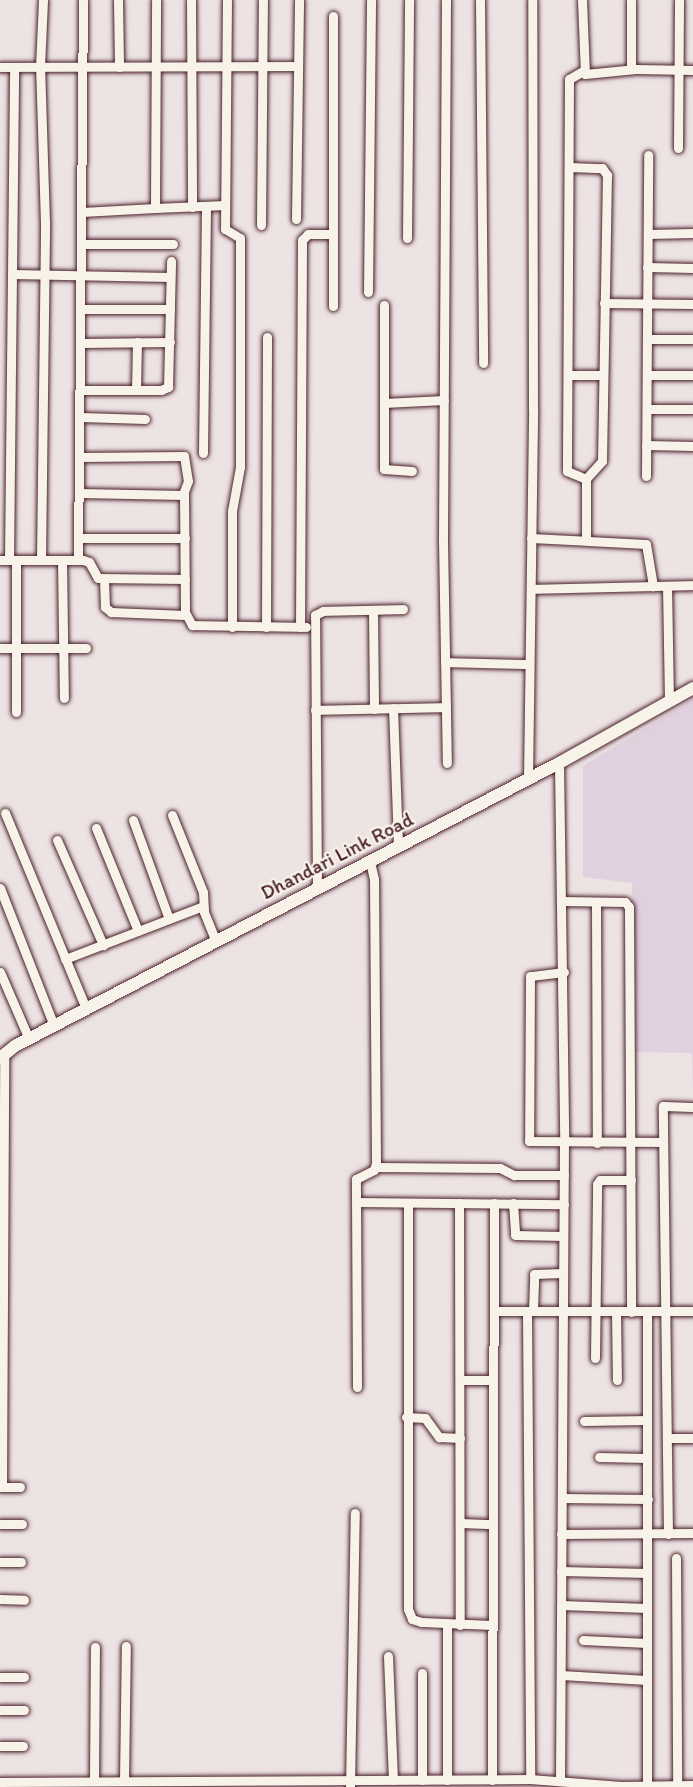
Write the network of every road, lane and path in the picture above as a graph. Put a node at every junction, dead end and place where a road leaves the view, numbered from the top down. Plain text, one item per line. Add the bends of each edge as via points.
1 (43, 0) edge
2 (83, 0) edge
3 (118, 0) edge
4 (156, 0) edge
5 (190, 0) edge
6 (227, 0) edge
7 (262, 0) edge
8 (299, 0) edge
9 (371, 0) edge
10 (409, 0) edge
11 (446, 0) edge
12 (480, 0) edge
13 (532, 0) edge
14 (582, 0) edge
15 (630, 0) edge
16 (679, 0) edge
17 (333, 16) dead end
18 (191, 65) junction
19 (226, 65) junction
20 (155, 66) junction
21 (262, 66) junction
22 (298, 66) junction
23 (0, 67) edge
24 (40, 67) junction
25 (83, 67) junction
26 (119, 67) junction
27 (14, 68) junction
28 (632, 69) junction
29 (680, 70) junction
30 (693, 70) edge
31 (583, 71) junction
32 (678, 148) dead end
33 (648, 154) dead end
34 (569, 167) junction
35 (225, 205) junction
36 (192, 207) junction
37 (206, 207) junction
38 (155, 208) junction
39 (82, 212) junction
40 (296, 219) dead end
41 (261, 225) dead end
42 (693, 233) edge
43 (333, 234) junction
44 (648, 234) junction
45 (407, 238) dead end
46 (82, 244) junction
47 (173, 244) dead end
48 (171, 261) dead end
49 (647, 267) junction
50 (693, 268) edge
51 (12, 273) junction
52 (45, 274) junction
53 (82, 275) junction
54 (170, 277) junction
55 (368, 292) dead end
56 (604, 303) junction
57 (647, 303) junction
58 (693, 304) edge
59 (384, 305) dead end
60 (333, 306) dead end
61 (82, 309) junction
62 (170, 309) junction
63 (267, 337) dead end
64 (647, 339) junction
65 (693, 339) edge
66 (137, 342) junction
67 (170, 342) junction
68 (82, 343) junction
69 (483, 363) dead end
70 (570, 375) junction
71 (603, 375) junction
72 (647, 375) junction
73 (693, 375) edge
74 (81, 390) junction
75 (136, 390) junction
76 (444, 400) junction
77 (384, 403) junction
78 (646, 409) junction
79 (693, 409) edge
80 (81, 417) junction
81 (145, 418) dead end
82 (646, 445) junction
83 (693, 446) edge
84 (203, 453) dead end
85 (80, 457) junction
86 (412, 471) dead end
87 (646, 476) dead end
88 (586, 479) junction
89 (79, 493) junction
90 (183, 494) junction
91 (78, 538) junction
92 (185, 538) junction
93 (531, 538) junction
94 (586, 538) junction
95 (8, 560) edge
96 (41, 560) junction
97 (62, 560) junction
98 (78, 560) junction
99 (104, 579) junction
100 (185, 579) junction
101 (693, 585) edge
102 (652, 586) junction
103 (667, 586) junction
104 (531, 589) junction
105 (403, 609) dead end
106 (373, 610) junction
107 (185, 615) junction
108 (232, 627) junction
109 (266, 627) junction
110 (300, 627) junction
111 (314, 627) junction
112 (0, 648) edge
113 (16, 648) junction
114 (63, 648) junction
115 (86, 648) dead end
116 (445, 662) junction
117 (529, 664) junction
118 (693, 688) edge
119 (64, 698) dead end
120 (669, 701) junction
121 (446, 707) junction
122 (393, 708) junction
123 (374, 709) junction
124 (315, 710) junction
125 (16, 712) dead end
126 (447, 763) dead end
127 (559, 763) junction
128 (528, 779) junction
129 (5, 813) dead end
130 (172, 815) dead end
131 (133, 820) dead end
132 (96, 828) dead end
133 (57, 840) dead end
134 (398, 847) junction
135 (370, 861) junction
136 (0, 888) edge
137 (318, 888) junction
138 (563, 901) junction
139 (596, 902) junction
140 (203, 906) junction
141 (169, 919) junction
142 (138, 931) junction
143 (216, 941) junction
144 (103, 945) junction
145 (66, 959) junction
146 (0, 972) edge
147 (564, 972) junction
148 (86, 1009) junction
149 (54, 1026) junction
150 (29, 1039) junction
151 (2, 1056) edge
152 (693, 1107) edge
153 (564, 1142) junction
154 (597, 1143) junction
155 (631, 1143) junction
156 (663, 1143) junction
157 (376, 1167) junction
158 (564, 1175) junction
159 (631, 1180) junction
160 (356, 1203) junction
161 (408, 1203) junction
162 (459, 1203) junction
163 (494, 1203) junction
164 (513, 1203) junction
165 (564, 1204) junction
166 (563, 1236) junction
167 (563, 1273) junction
168 (494, 1311) junction
169 (530, 1311) junction
170 (563, 1311) junction
171 (595, 1311) junction
172 (693, 1311) edge
173 (616, 1312) junction
174 (631, 1312) junction
175 (647, 1312) junction
176 (665, 1312) junction
177 (595, 1358) dead end
178 (460, 1380) junction
179 (493, 1380) junction
180 (617, 1380) dead end
181 (357, 1387) dead end
182 (406, 1417) junction
183 (647, 1420) junction
184 (584, 1421) dead end
185 (460, 1438) junction
186 (667, 1438) junction
187 (693, 1438) edge
188 (599, 1457) dead end
189 (647, 1458) junction
190 (1, 1487) edge
191 (20, 1487) dead end
192 (562, 1498) junction
193 (648, 1499) junction
194 (355, 1513) dead end
195 (460, 1523) junction
196 (0, 1524) edge
197 (22, 1524) dead end
198 (493, 1524) junction
199 (693, 1533) edge
200 (561, 1534) junction
201 (647, 1534) junction
202 (668, 1534) junction
203 (676, 1558) dead end
204 (0, 1562) edge
205 (21, 1562) dead end
206 (561, 1571) junction
207 (647, 1573) junction
208 (0, 1599) edge
209 (24, 1600) dead end
210 (561, 1605) junction
211 (647, 1608) junction
212 (447, 1625) junction
213 (460, 1625) junction
214 (493, 1626) junction
215 (584, 1640) dead end
216 (647, 1643) junction
217 (126, 1646) dead end
218 (95, 1647) dead end
219 (388, 1656) dead end
220 (422, 1673) dead end
221 (561, 1675) junction
222 (0, 1677) edge
223 (24, 1677) dead end
224 (647, 1680) junction
225 (0, 1710) edge
226 (24, 1710) dead end
227 (0, 1746) edge
228 (23, 1746) dead end
229 (393, 1779) junction
230 (530, 1779) junction
231 (447, 1780) junction
232 (124, 1781) junction
233 (0, 1782) edge
234 (499, 1782) edge
235 (97, 1783) edge
236 (428, 1783) edge
237 (557, 1783) edge
238 (18, 1784) edge
239 (139, 1784) edge
240 (183, 1784) edge
241 (209, 1784) edge
242 (265, 1784) edge
243 (310, 1784) edge
244 (350, 1784) edge
245 (467, 1784) edge
246 (677, 1785) junction
247 (693, 1785) edge
248 (647, 1787) edge

1 - 24 street
2 - 25 street
3 - 26 street
4 - 20 street
5 - 18 street
6 - 19 street
7 - 21 street
8 - 22 street
9 - 55 street
10 - 45 street
11 - 76 street
12 - 69 street
13 - 93 street
14 - 31 street
15 - 28 street
16 - 29 street
17 - 43 street
18 - 19 street
18 - 20 street
18 - 36 street
19 - 21 street
19 - 35 street
20 - 26 street
20 - 38 street
21 - 22 street
21 - 41 street
22 - 40 street
23 - 27 street
24 - 25 street
24 - 27 street
24 - 52 street
25 - 26 street
25 - 39 street
27 - 51 street
28 - 29 street
28 - 31 street via 591,75
29 - 30 street
29 - 32 street
31 - 34 street via 570,79
33 - 44 street
34 - 56 street via 602,168 607,175
34 - 70 street
35 - 37 street
35 - 108 street via 225,232 240,238 240,467 232,511
36 - 37 street
36 - 38 street
37 - 84 street
38 - 39 street
39 - 46 street
42 - 44 street
43 - 60 street
43 - 110 street via 308,234 302,240
44 - 49 street
46 - 47 street
46 - 53 street
48 - 54 street
49 - 50 street
49 - 57 street
51 - 52 street
51 - 95 street
52 - 53 street
52 - 96 street
53 - 54 street
53 - 61 street
54 - 62 street
56 - 57 street
56 - 71 street
57 - 58 street
57 - 64 street
59 - 77 street
61 - 62 street
61 - 68 street
62 - 67 street
63 - 109 street
64 - 65 street
64 - 72 street
66 - 67 street
66 - 68 street
66 - 75 street
67 - 75 street via 168,387
68 - 74 street
70 - 71 street
70 - 88 street via 567,471
71 - 88 street via 602,461
72 - 73 street
72 - 78 street
74 - 75 street
74 - 80 street
76 - 77 street
76 - 116 street
77 - 86 street via 384,469
78 - 79 street
78 - 82 street
80 - 81 street
80 - 85 street
82 - 83 street
82 - 87 street
85 - 89 street
85 - 90 street via 184,456 188,481
88 - 94 street
89 - 90 street
89 - 91 street
90 - 92 street
91 - 92 street
91 - 98 street
92 - 100 street
93 - 94 street
93 - 104 street
94 - 102 street via 646,544
95 - 96 street
95 - 113 street
96 - 97 street
97 - 98 street
97 - 114 street
98 - 99 street via 89,562 95,575
99 - 100 street
99 - 107 street via 105,607 111,612
100 - 107 street
101 - 103 street
102 - 103 street
102 - 104 street
103 - 120 street
104 - 117 street
105 - 106 street
106 - 111 street via 317,613
106 - 123 street
107 - 108 street via 199,627
108 - 109 street
109 - 110 street
110 - 111 street
111 - 124 street
112 - 113 street
113 - 114 street
113 - 125 street
114 - 115 street
114 - 119 street
116 - 117 street
116 - 121 street
117 - 128 street
118 - 120 street, Dhandari Link Road
120 - 127 street, Dhandari Link Road
121 - 122 street
121 - 126 street
122 - 123 street
122 - 134 street
123 - 124 street
124 - 137 street
127 - 128 street, Dhandari Link Road
127 - 138 street
128 - 134 street, Dhandari Link Road
129 - 145 street
130 - 140 street via 203,892
131 - 141 street
132 - 142 street
133 - 144 street
134 - 135 street, Dhandari Link Road
135 - 137 street, Dhandari Link Road
135 - 157 street via 374,879
136 - 149 street
137 - 143 street, Dhandari Link Road
138 - 139 street
138 - 147 street
139 - 154 street
139 - 155 street via 625,903 629,907
140 - 141 street
140 - 143 street
141 - 142 street
142 - 144 street
143 - 148 street, Dhandari Link Road
144 - 145 street
145 - 148 street
146 - 150 street
147 - 153 street
147 - 153 street via 530,976 529,1140
148 - 149 street, Dhandari Link Road
149 - 150 street, Dhandari Link Road
150 - 151 street, Dhandari Link Road
151 - 190 street
152 - 156 street via 663,1107
153 - 154 street
153 - 158 street
154 - 155 street
155 - 156 street
155 - 159 street
156 - 176 street
157 - 158 street via 500,1168 514,1175
157 - 160 street via 357,1176
158 - 165 street
159 - 171 street via 597,1181
159 - 174 street
160 - 161 street
160 - 181 street
161 - 162 street
161 - 182 street
162 - 163 street
162 - 178 street
163 - 164 street
163 - 168 street
164 - 165 street
164 - 166 street via 514,1235
165 - 166 street
166 - 167 street
167 - 169 street via 534,1274
167 - 170 street
168 - 169 street
168 - 179 street
169 - 170 street
169 - 230 street
170 - 171 street
170 - 192 street
171 - 173 street
171 - 177 street
172 - 176 street
173 - 174 street
173 - 180 street
174 - 175 street
175 - 176 street
175 - 183 street
176 - 186 street
178 - 179 street
178 - 185 street
179 - 198 street
182 - 185 street via 424,1418 439,1437
182 - 212 street via 408,1609 412,1619
183 - 184 street
183 - 189 street
185 - 195 street
186 - 187 street
186 - 202 street
188 - 189 street
189 - 193 street
190 - 191 street
192 - 193 street
192 - 200 street
193 - 201 street
194 - 244 street
195 - 198 street
195 - 213 street
196 - 197 street
198 - 214 street
199 - 202 street
200 - 201 street
200 - 206 street
201 - 202 street
201 - 207 street
203 - 246 street
204 - 205 street
206 - 207 street
206 - 210 street
207 - 211 street
208 - 209 street
210 - 211 street
210 - 221 street
211 - 216 street
212 - 213 street
212 - 231 street
213 - 214 street
214 - 234 street
215 - 216 street
216 - 224 street
217 - 232 street
218 - 235 street
219 - 229 street
220 - 236 street
221 - 224 street
221 - 237 street
222 - 223 street
224 - 248 street
225 - 226 street
227 - 228 street
229 - 236 street
229 - 244 street
230 - 234 street
230 - 237 street
231 - 236 street
231 - 245 street
232 - 235 street
232 - 239 street
233 - 238 street
234 - 245 street
235 - 238 street
237 - 248 street
239 - 240 street
240 - 241 street
241 - 242 street
242 - 243 street
243 - 244 street
246 - 247 street
246 - 248 street

